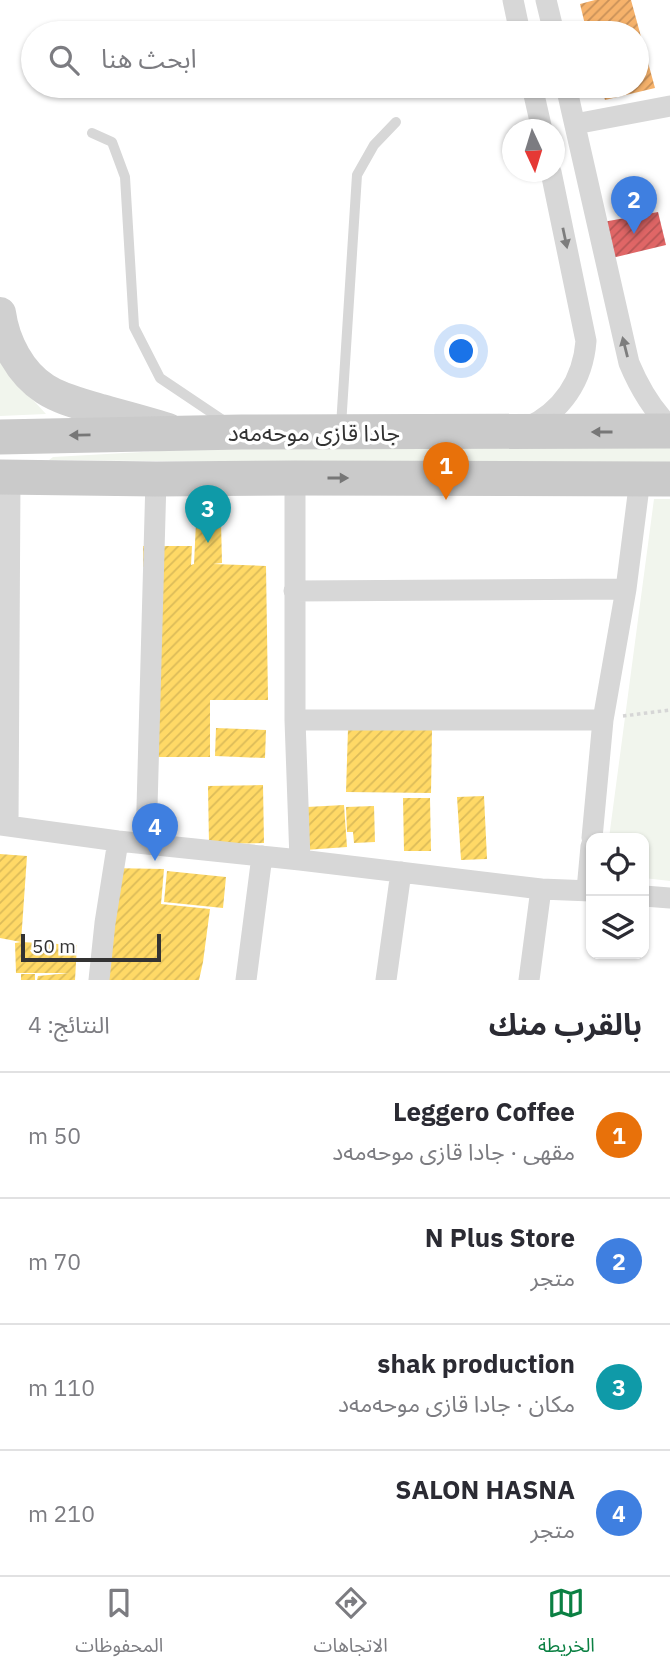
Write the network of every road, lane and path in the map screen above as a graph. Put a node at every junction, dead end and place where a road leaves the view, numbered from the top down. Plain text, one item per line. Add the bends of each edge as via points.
1 (513, 0) edge
2 (546, 0) edge
3 (517, 21) edge
4 (551, 21) edge
5 (535, 98) edge
6 (569, 98) edge
7 (670, 106) edge
8 (540, 119) edge
9 (396, 122) dead end
10 (575, 124) junction
11 (92, 133) dead end
12 (553, 182) edge
13 (611, 287) junction
14 (576, 294) junction
15 (0, 313) edge
16 (670, 429) edge
17 (241, 432) junction
18 (340, 432) junction
19 (518, 432) junction
20 (183, 433) junction
21 (0, 437) edge
22 (5, 477) edge
23 (295, 478) junction
24 (156, 479) junction
25 (655, 479) edge
26 (626, 589) junction
27 (294, 591) junction
28 (4, 642) edge
29 (670, 710) edge
30 (295, 720) junction
31 (603, 720) junction
32 (4, 826) edge
33 (592, 833) edge
34 (118, 841) junction
35 (146, 844) junction
36 (262, 856) junction
37 (300, 860) junction
38 (401, 873) junction
39 (541, 889) junction
40 (586, 891) edge
41 (649, 896) edge
42 (670, 898) edge
43 (99, 980) edge
44 (246, 980) edge
45 (386, 980) edge
46 (529, 980) edge

1 - 3 street
2 - 4 street
5 - 8 street
6 - 10 street
7 - 10 street
9 - 18 lane via 374,145 357,175
10 - 13 street
11 - 17 lane via 111,142 125,177 134,327 160,378
12 -> 14 street
13 - 14 street
16 -> 13 street via 635,378
14 - 19 street via 586,341 581,369 559,406
15 - 20 street via 12,352 44,389
16 -> 19 main road, جادا قازی موحەمەد
17 - 18 main road, جادا قازی موحەمەد
17 - 20 main road, جادا قازی موحەمەد
18 - 19 main road, جادا قازی موحەمەد
20 -> 21 main road, جادا قازی موحەمەد
22 - 24 main road, جادا قازی موحەمەد
22 - 28 street
23 - 24 main road, جادا قازی موحەمەد
23 -> 25 main road, جادا قازی موحەمەد
23 - 27 street
24 - 35 street
25 - 26 street
26 - 27 street
26 - 31 street
27 - 30 street
28 - 32 street
29 - 31 path
30 - 31 street
30 - 37 street
31 - 33 street
32 - 34 street
34 - 35 street
34 - 43 street
35 - 36 street
36 - 37 street
36 - 44 street
37 - 38 street
38 - 39 street
38 - 45 street
39 - 40 street
39 - 46 street
41 - 42 street

